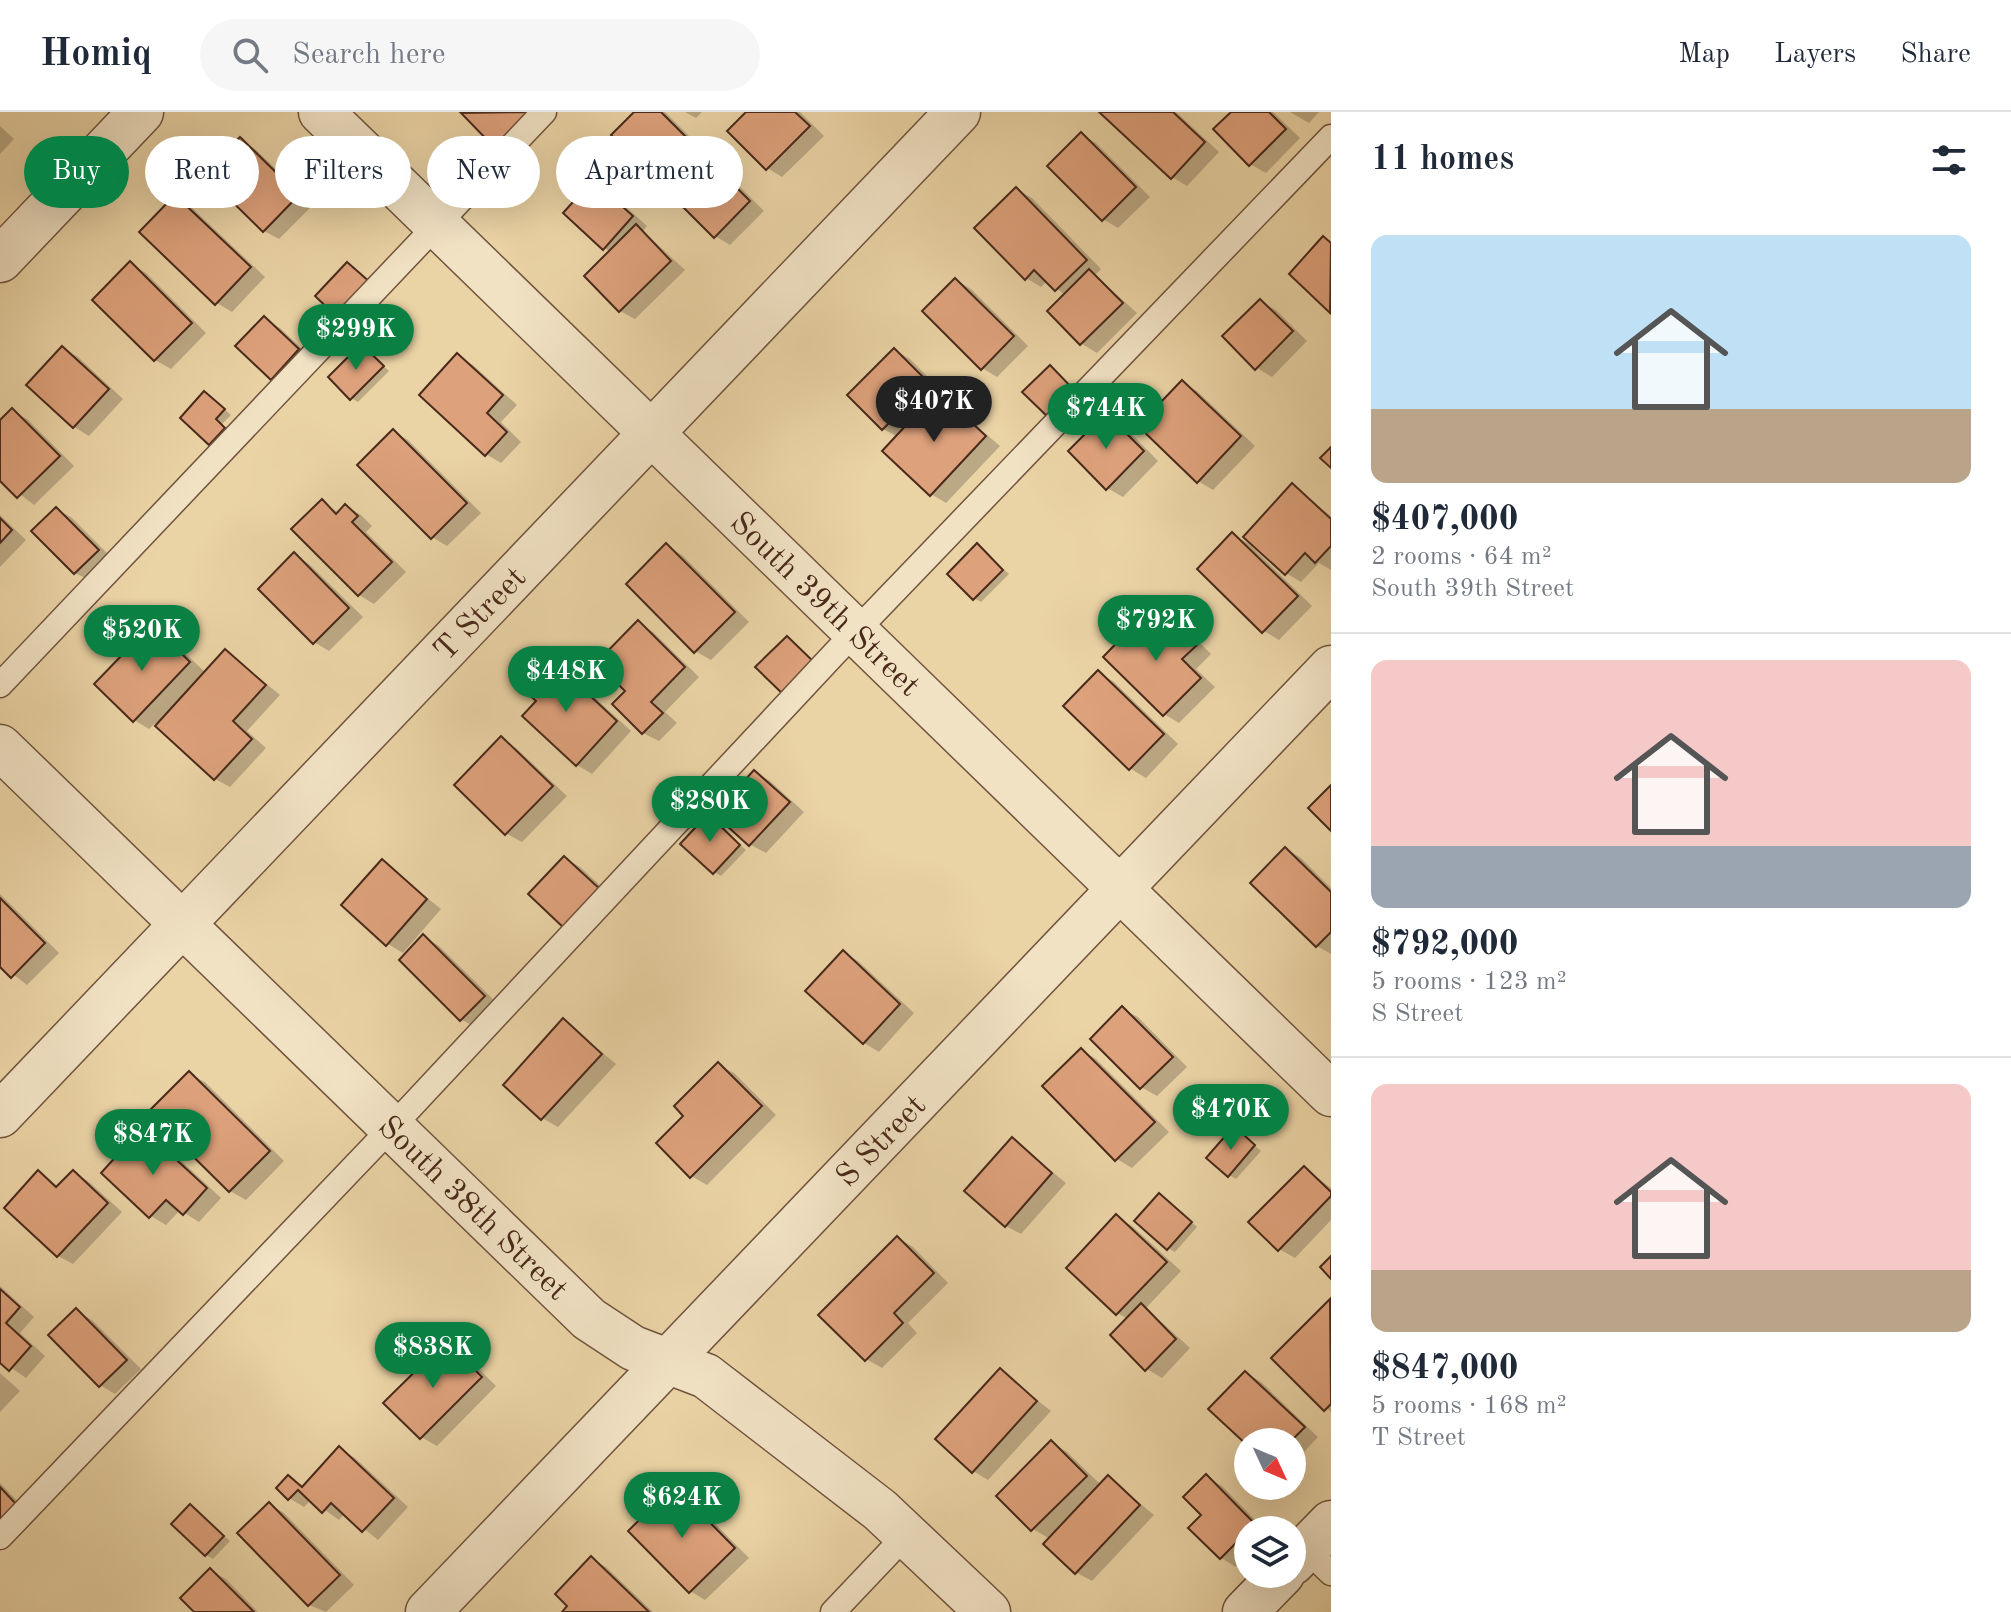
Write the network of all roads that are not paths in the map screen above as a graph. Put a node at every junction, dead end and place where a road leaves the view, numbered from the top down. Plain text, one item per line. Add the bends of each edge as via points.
1 (141, 112) edge
2 (321, 112) edge
3 (544, 112) edge
4 (958, 112) edge
5 (1331, 137) edge
6 (437, 225) junction
7 (0, 260) edge
8 (651, 433) junction
9 (856, 631) junction
10 (1331, 668) edge
11 (0, 685) edge
12 (0, 747) edge
13 (1121, 889) junction
14 (182, 924) junction
15 (1330, 1090) edge
16 (0, 1115) edge
17 (392, 1127) junction
18 (667, 1361) junction
19 (906, 1535) junction
20 (0, 1537) edge
21 (1308, 1556) edge
22 (428, 1612) edge
23 (833, 1612) edge
24 (988, 1612) edge
25 (1245, 1612) edge

1 - 7 street
2 - 6 street, South 39th Street
3 - 6 lane
4 - 8 street, T Street
5 - 9 lane
6 - 8 street, South 39th Street
6 - 11 lane
8 - 9 street, South 39th Street
8 - 14 street, T Street
9 - 13 street, South 39th Street
9 - 17 lane
10 - 13 street, S Street
12 - 14 street, South 38th Street
13 - 15 street, South 39th Street
13 - 18 street, S Street
14 - 16 street, T Street
14 - 17 street, South 38th Street
17 - 18 street, South 38th Street via 589,1319 633,1348
17 - 20 lane
18 - 19 street, South 38th Street via 706,1376
18 - 22 street, S Street
19 - 23 lane
19 - 24 street, South 38th Street
21 - 25 street

